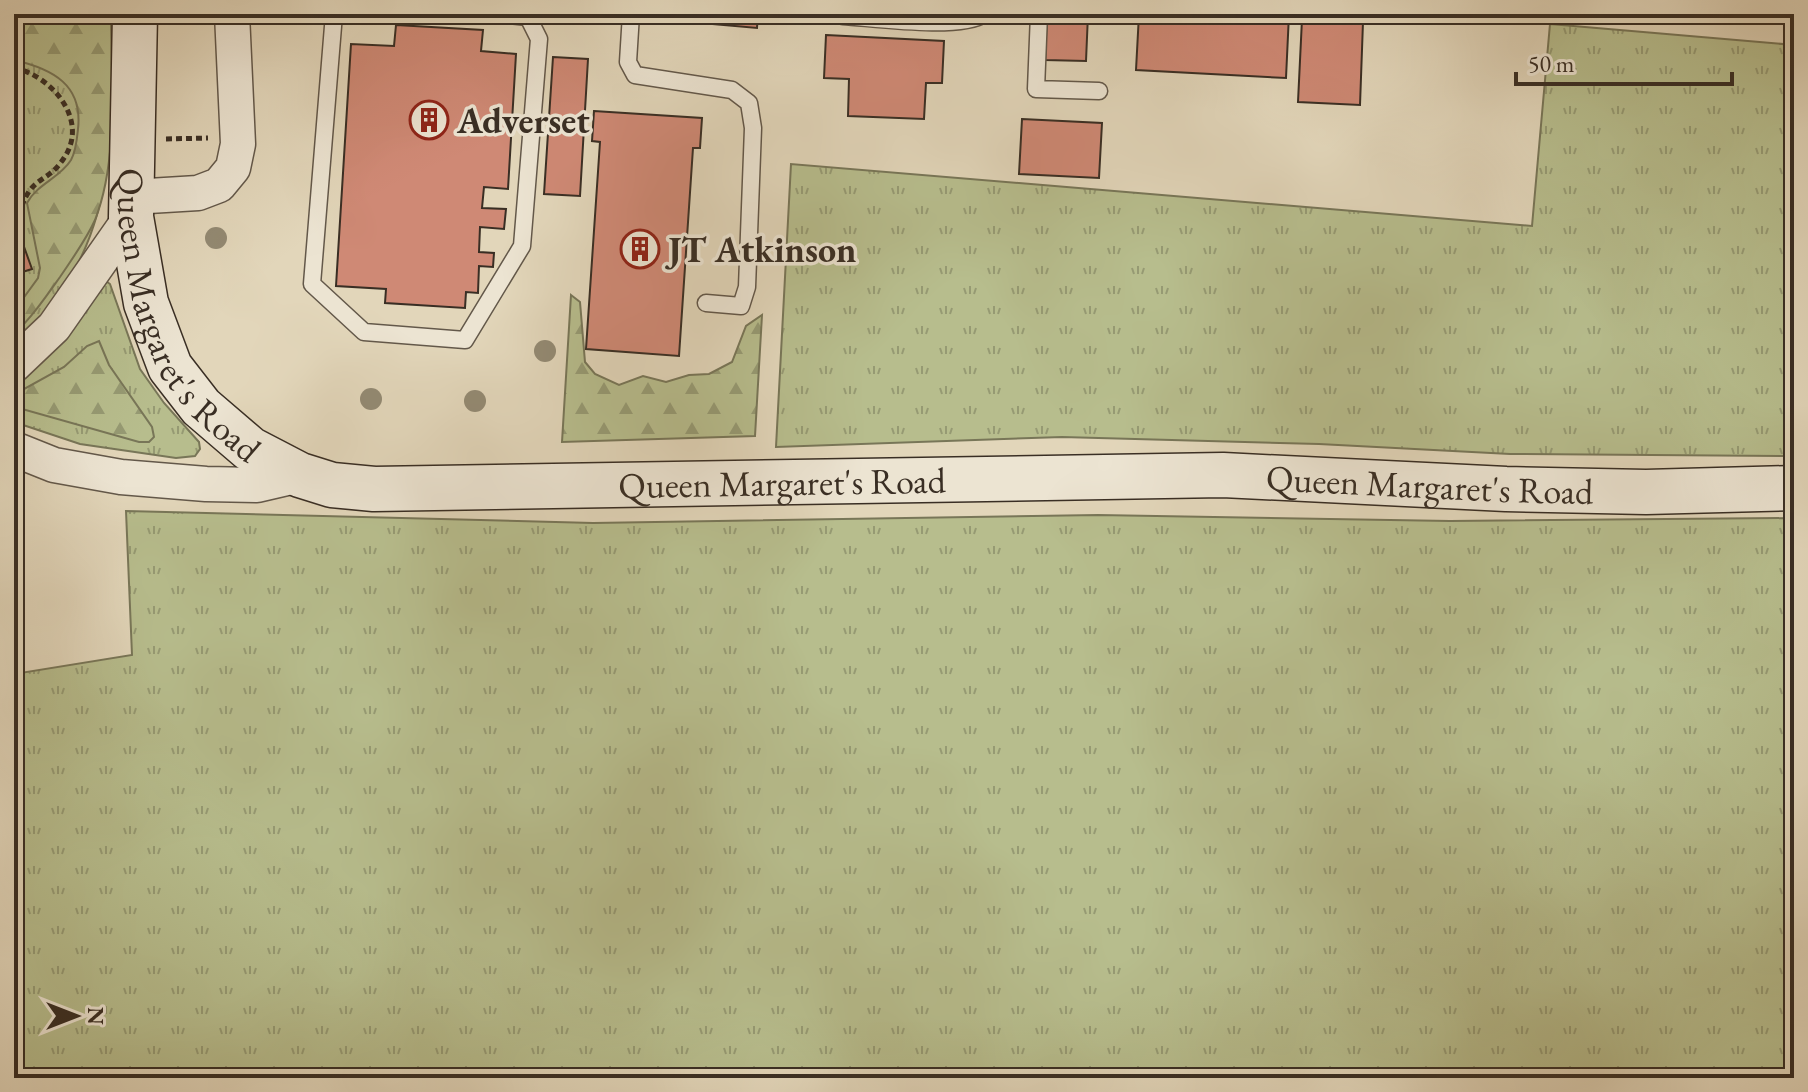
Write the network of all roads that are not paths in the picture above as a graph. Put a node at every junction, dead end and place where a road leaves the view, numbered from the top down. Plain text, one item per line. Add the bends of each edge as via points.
1 (135, 14) edge
2 (232, 14) edge
3 (334, 14) edge
4 (500, 14) edge
5 (631, 14) edge
6 (984, 14) edge
7 (1039, 14) edge
8 (843, 16) edge
9 (1099, 91) dead end
10 (132, 207) junction
11 (706, 303) dead end
12 (14, 365) edge
13 (14, 449) edge
14 (300, 475) junction
15 (1794, 488) edge

1 - 10 main road, Queen Margaret's Road
2 - 10 street via 238,144 233,168 219,185
3 - 4 lane via 312,284 364,332 465,340 522,246 539,39 528,17
5 - 11 lane via 628,62 635,75 732,90 749,103 753,128 747,287 741,306
6 - 8 lane via 950,22
7 - 9 lane via 1036,89
10 - 12 street via 54,327
10 - 14 main road, Queen Margaret's Road via 146,303 170,367 201,407 250,449
13 - 14 street via 54,465 121,477 257,485
14 - 15 main road, Queen Margaret's Road via 374,489 1223,475 1615,492

